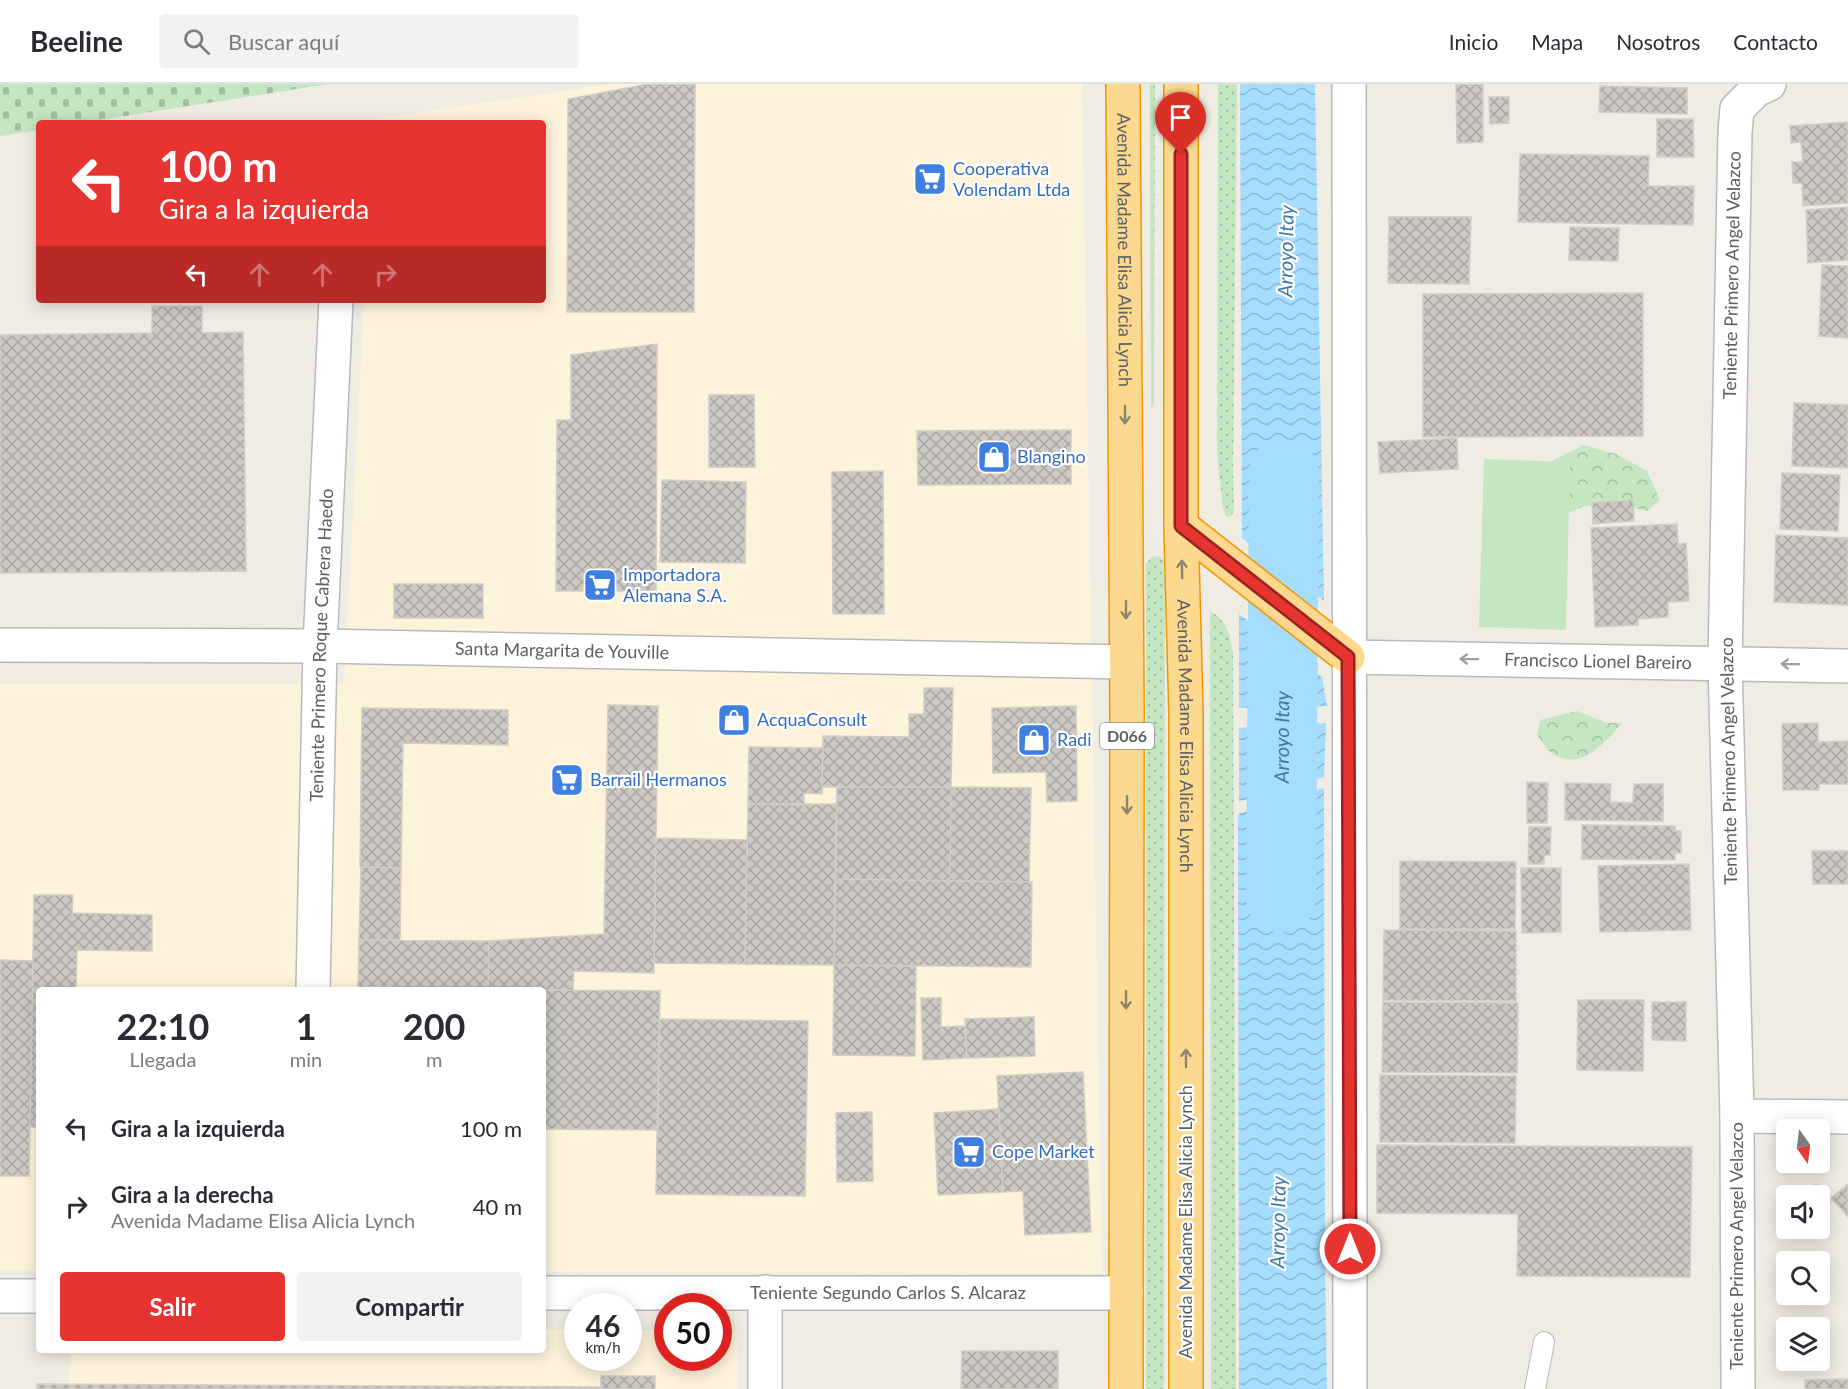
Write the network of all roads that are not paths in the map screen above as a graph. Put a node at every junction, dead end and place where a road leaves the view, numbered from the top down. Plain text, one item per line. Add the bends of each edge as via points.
1 (1123, 84) edge
2 (1181, 84) edge
3 (1349, 84) edge
4 (1769, 84) edge
5 (336, 303) edge
6 (1181, 526) junction
7 (0, 645) edge
8 (320, 646) junction
9 (1348, 657) junction
10 (1126, 663) junction
11 (1725, 663) junction
12 (1848, 666) edge
13 (313, 987) edge
14 (1737, 1116) junction
15 (1848, 1117) edge
16 (765, 1292) junction
17 (546, 1293) edge
18 (1126, 1293) junction
19 (0, 1296) edge
20 (36, 1296) edge
21 (1544, 1342) dead end
22 (765, 1389) edge
23 (1126, 1389) edge
24 (1186, 1389) edge
25 (1350, 1389) edge
26 (1535, 1389) edge
27 (1738, 1389) edge

1 -> 10 highway, Avenida Madame Elisa Alicia Lynch / D066
2 - 6 highway, Avenida Madame Elisa Alicia Lynch
3 - 9 street
4 - 11 street, Teniente Primero Angel Velazco via 1756,90 1737,109 1735,132
5 - 8 street, Teniente Primero Roque Cabrera Haedo
6 - 9 highway
24 -> 6 highway, Avenida Madame Elisa Alicia Lynch via 1186,713
7 - 8 street, Santa Margarita de Youville
8 - 10 street, Santa Margarita de Youville
8 - 13 street, Teniente Primero Roque Cabrera Haedo
11 -> 9 street, Francisco Lionel Bareiro
9 - 25 street
10 -> 18 highway, Avenida Madame Elisa Alicia Lynch / D066
12 -> 11 street, Francisco Lionel Bareiro
11 - 14 street, Teniente Primero Angel Velazco
14 - 15 street
14 - 27 street, Teniente Primero Angel Velazco
16 - 17 street, Teniente Segundo Carlos S. Alcaraz
16 - 18 street, Teniente Segundo Carlos S. Alcaraz
16 - 22 street
18 - 23 highway, Avenida Madame Elisa Alicia Lynch / D066
19 - 20 street
21 - 26 lane

